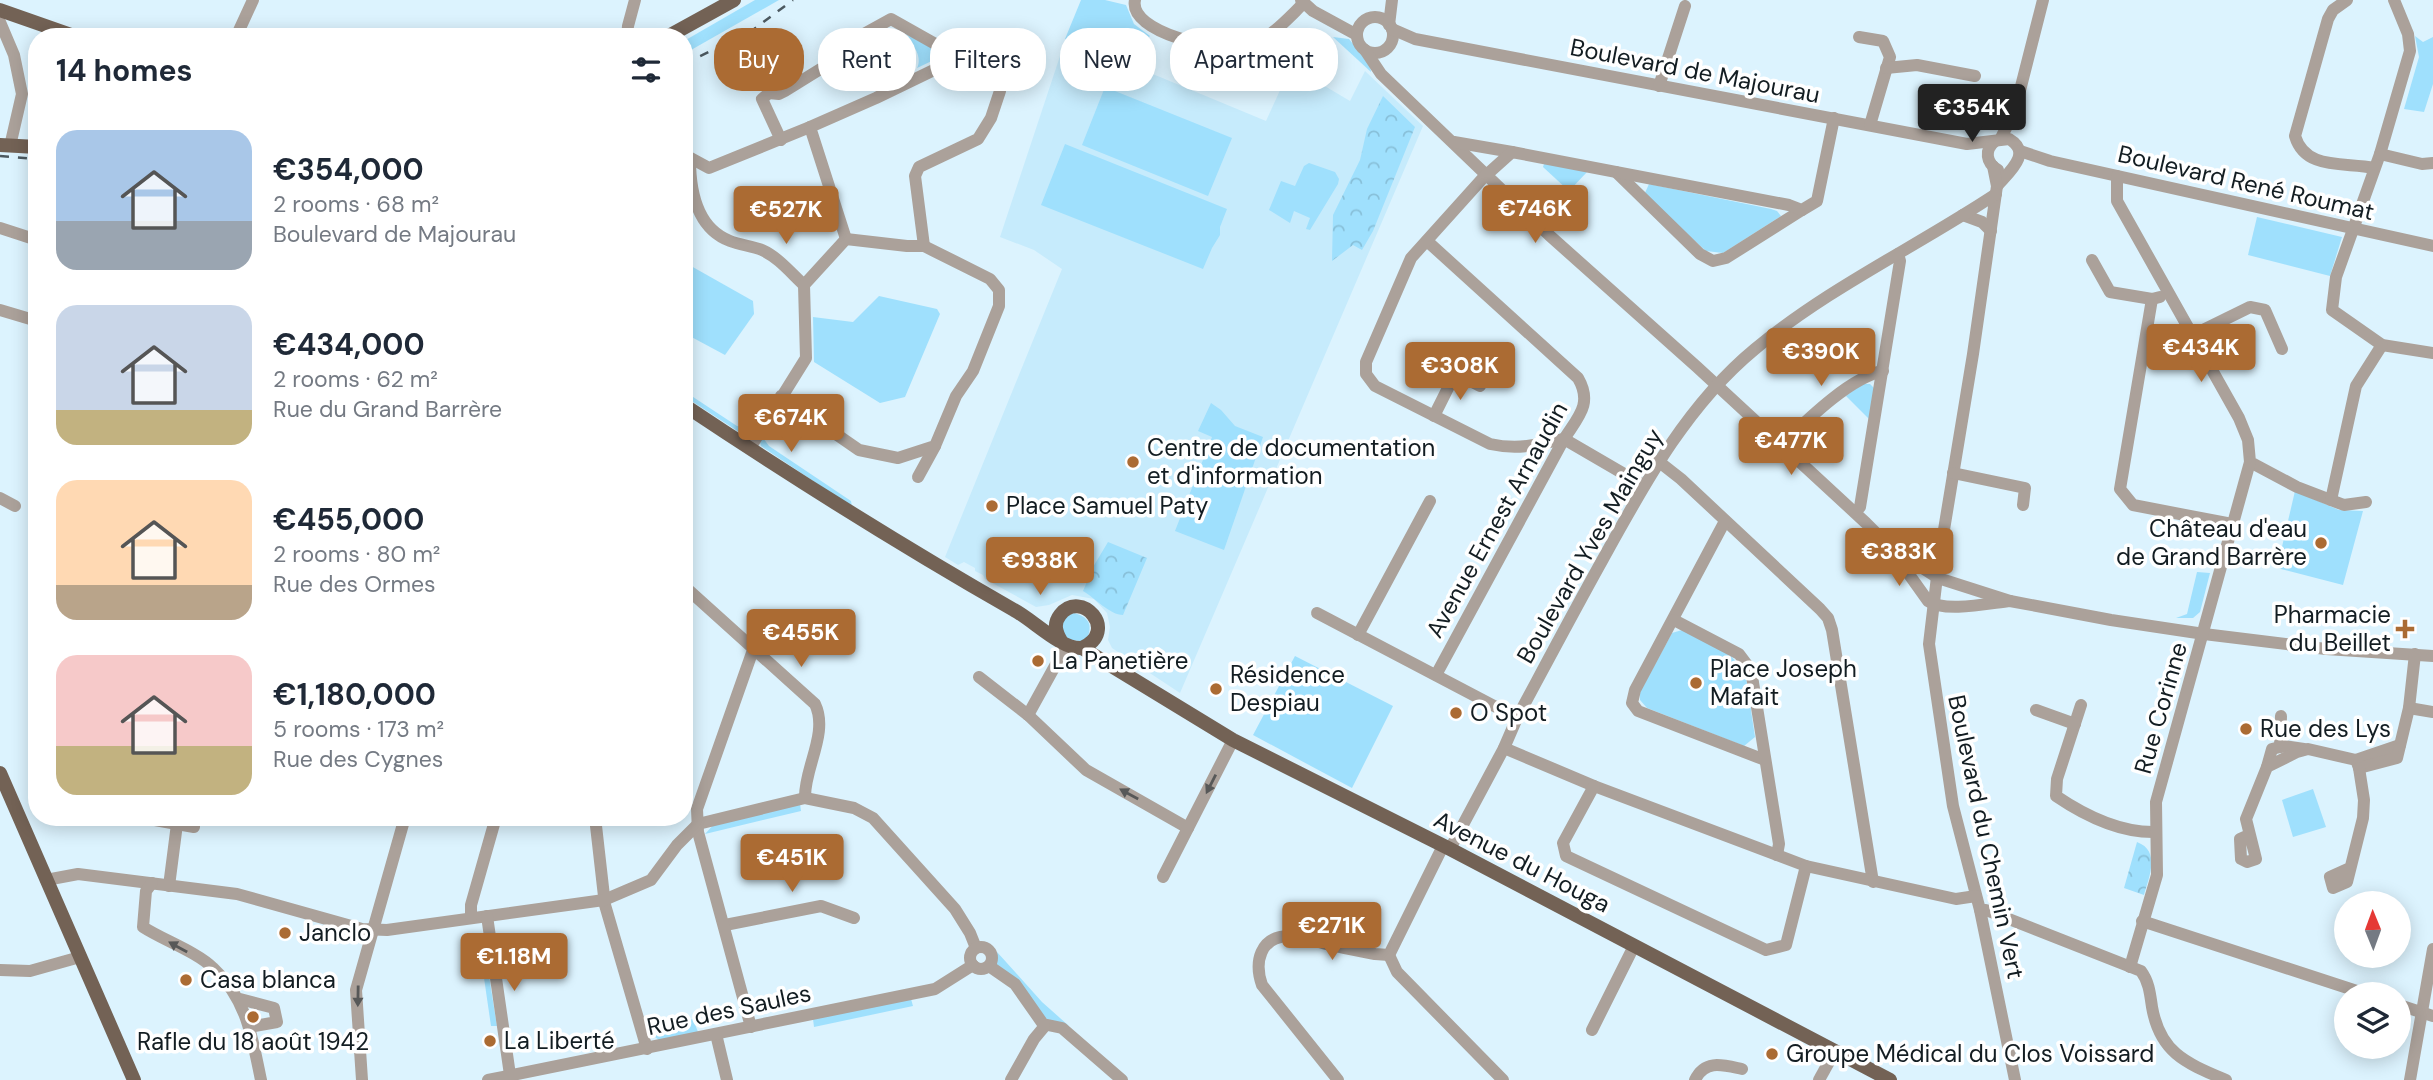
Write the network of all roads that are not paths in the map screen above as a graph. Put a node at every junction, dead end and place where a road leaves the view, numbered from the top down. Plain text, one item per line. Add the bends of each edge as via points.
1 (253, 0) edge
2 (635, 0) edge
3 (734, 0) edge
4 (747, 0) edge
5 (1135, 0) edge
6 (2043, 0) edge
7 (2347, 0) edge
8 (2394, 0) edge
9 (1391, 1) edge
10 (1302, 2) edge
11 (1685, 6) dead end
12 (0, 10) edge
13 (1375, 18) junction
14 (0, 22) edge
15 (51, 28) edge
16 (240, 28) edge
17 (628, 28) edge
18 (683, 28) edge
19 (1359, 29) junction
20 (693, 31) edge
21 (1391, 31) junction
22 (1859, 37) dead end
23 (930, 41) edge
24 (1365, 50) junction
25 (1382, 52) junction
26 (1886, 68) junction
27 (930, 72) edge
28 (1381, 74) junction
29 (1975, 76) dead end
30 (1659, 86) junction
31 (1000, 91) edge
32 (2015, 110) junction
33 (1834, 118) junction
34 (1870, 125) junction
35 (810, 127) junction
36 (1998, 139) junction
37 (28, 140) edge
38 (781, 140) junction
39 (5, 141) edge
40 (1454, 142) junction
41 (1967, 144) junction
42 (28, 145) edge
43 (1512, 152) junction
44 (2380, 154) junction
45 (2016, 156) junction
46 (693, 159) edge
47 (1991, 163) junction
48 (2433, 163) edge
49 (2374, 168) junction
50 (1615, 172) junction
51 (1487, 175) junction
52 (2117, 176) junction
53 (1997, 190) junction
54 (693, 197) edge
55 (1802, 210) junction
56 (1963, 215) junction
57 (0, 228) edge
58 (2354, 229) junction
59 (1991, 231) junction
60 (28, 237) edge
61 (846, 239) junction
62 (1427, 241) junction
63 (924, 246) junction
64 (2433, 246) edge
65 (1898, 254) junction
66 (2092, 260) dead end
67 (804, 285) junction
68 (2171, 296) junction
69 (2152, 299) junction
70 (0, 310) edge
71 (28, 318) edge
72 (2193, 335) junction
73 (2382, 345) junction
74 (2282, 349) dead end
75 (2433, 353) edge
76 (1883, 372) junction
77 (1480, 386) dead end
78 (1717, 386) junction
79 (781, 396) junction
80 (693, 411) edge
81 (1434, 416) junction
82 (1564, 439) junction
83 (1781, 445) junction
84 (935, 446) junction
85 (750, 448) junction
86 (1658, 461) junction
87 (2250, 462) junction
88 (1953, 473) junction
89 (918, 477) dead end
90 (1643, 485) junction
91 (0, 498) edge
92 (2331, 500) junction
93 (1430, 501) dead end
94 (2366, 502) dead end
95 (2023, 505) dead end
96 (15, 506) dead end
97 (1855, 513) junction
98 (1725, 521) junction
99 (2232, 523) junction
100 (1888, 545) junction
101 (1914, 581) junction
102 (1937, 583) junction
103 (693, 594) edge
104 (2010, 601) junction
105 (1935, 606) junction
106 (1017, 611) junction
107 (1317, 614) dead end
108 (1058, 617) junction
109 (1674, 620) junction
110 (2204, 634) junction
111 (1359, 635) junction
112 (1063, 643) junction
113 (1088, 644) junction
114 (753, 650) junction
115 (2415, 654) junction
116 (2433, 656) edge
117 (1436, 675) junction
118 (979, 677) dead end
119 (2081, 705) dead end
120 (2409, 708) junction
121 (2036, 710) dead end
122 (2433, 712) edge
123 (1028, 715) junction
124 (2281, 716) dead end
125 (1517, 718) junction
126 (2075, 724) junction
127 (1233, 740) junction
128 (2280, 747) junction
129 (1504, 748) junction
130 (2308, 749) junction
131 (1765, 760) junction
132 (2358, 764) junction
133 (2267, 767) junction
134 (0, 773) edge
135 (1594, 786) junction
136 (805, 798) junction
137 (698, 824) junction
138 (177, 826) edge
139 (188, 826) edge
140 (402, 826) edge
141 (493, 826) edge
142 (596, 826) edge
143 (194, 827) dead end
144 (1188, 828) junction
145 (2156, 832) junction
146 (2249, 835) dead end
147 (1446, 847) junction
148 (1777, 855) junction
149 (1806, 866) junction
150 (2350, 868) dead end
151 (1163, 877) dead end
152 (47, 880) junction
153 (1873, 882) junction
154 (152, 883) junction
155 (169, 886) junction
156 (1976, 896) junction
157 (604, 900) junction
158 (1980, 911) junction
159 (486, 916) junction
160 (471, 918) junction
161 (854, 918) dead end
162 (2142, 921) junction
163 (725, 925) junction
164 (373, 930) junction
165 (1634, 946) junction
166 (976, 948) junction
167 (2433, 949) edge
168 (1389, 955) junction
169 (80, 957) junction
170 (973, 965) junction
171 (989, 966) junction
172 (2130, 967) junction
173 (0, 970) edge
174 (2334, 984) edge
175 (240, 999) junction
176 (2427, 1014) edge
177 (1043, 1024) junction
178 (249, 1027) junction
179 (751, 1027) junction
180 (1592, 1030) dead end
181 (716, 1034) junction
182 (647, 1048) junction
183 (1835, 1051) junction
184 (1742, 1069) dead end
185 (510, 1075) junction
186 (134, 1080) edge
187 (261, 1080) edge
188 (362, 1080) edge
189 (488, 1080) edge
190 (727, 1080) edge
191 (1011, 1080) edge
192 (1122, 1080) edge
193 (1338, 1080) edge
194 (1503, 1080) edge
195 (1695, 1080) edge
196 (1819, 1080) edge
197 (1890, 1080) edge
198 (2015, 1080) edge
199 (2226, 1080) edge
200 (2410, 1080) edge

1 - 16 street
2 - 17 street
3 - 18 main road
4 - 20 main road
5 - 10 street via 1136,15 1156,30 1222,49 1246,47 1267,37
6 - 32 street
7 - 49 street via 2328,19 2295,135 2299,149 2310,158
8 - 44 street via 2410,51
9 - 13 street
9 - 21 street
10 - 19 street via 1335,22
11 - 30 street
12 - 15 main road
13 - 19 street
13 - 21 street via 1381,18
14 - 39 street via 14,55 22,94
19 - 24 street
21 - 25 street
21 - 30 street, Boulevard de Majourau
22 - 26 street via 1883,41 1890,57
23 - 38 street via 891,19 853,40 835,60 779,94 769,93 762,99
24 - 25 street
24 - 28 street
25 - 28 street
26 - 29 street via 1917,65
26 - 34 street
27 - 35 street
28 - 40 street
30 - 33 street, Boulevard de Majourau
31 - 63 street via 978,139 919,167 915,176
32 - 36 street
32 - 45 street
33 - 34 street, Boulevard de Majourau
33 - 55 street via 1817,201
34 - 41 street, Boulevard de Majourau
35 - 38 street
35 - 61 street
36 - 41 street, Boulevard de Majourau
36 - 45 street
36 - 47 street via 1987,151
37 - 39 main road
38 - 46 street via 709,168
39 - 42 main road
40 - 43 street
40 - 51 street
41 - 47 street, Boulevard de Majourau
43 - 50 street
43 - 51 street
44 - 48 street
44 - 49 street
45 - 47 street via 2002,171
45 - 52 street, Boulevard René Roumat
45 - 53 street
47 - 53 street, Boulevard du Chemin Vert
49 - 58 street
50 - 55 street
50 - 55 street via 1700,254 1713,261 1726,258
51 - 62 street
51 - 78 street
52 - 58 street, Boulevard René Roumat
52 - 68 street via 2117,201
53 - 56 street, Boulevard Yves Mainguy
53 - 59 street, Boulevard du Chemin Vert
54 - 67 street via 717,234 772,256
56 - 59 street
56 - 65 street, Boulevard Yves Mainguy
57 - 60 street
58 - 64 street, Boulevard René Roumat
58 - 73 street via 2336,277 2333,310
59 - 88 street, Boulevard du Chemin Vert
61 - 63 street
61 - 67 street
62 - 81 street via 1411,258 1366,362 1366,374 1375,386
62 - 82 street, Avenue Ernest Arnaudin via 1578,378 1585,400
63 - 84 street via 990,279 999,290 999,306 974,371 956,396
65 - 76 street
65 - 78 street, Boulevard Yves Mainguy via 1796,316
66 - 69 street via 2110,292
67 - 79 street via 806,358
68 - 69 street
68 - 72 street
69 - 99 street via 2120,489 2133,505
70 - 71 street
72 - 74 street via 2250,307 2265,310
72 - 87 street via 2239,418
73 - 75 street
73 - 92 street via 2356,386
76 - 83 street via 1872,373 1842,392
76 - 97 street via 1860,507
77 - 81 street via 1450,371
78 - 83 street
78 - 86 street, Boulevard Yves Mainguy
79 - 84 street via 859,450 898,458
79 - 85 street
80 - 85 main road
81 - 82 street via 1510,449
82 - 90 street
82 - 117 street, Avenue Ernest Arnaudin
83 - 97 street
84 - 89 street
85 - 106 main road
86 - 90 street, Boulevard Yves Mainguy
86 - 98 street
87 - 92 street
87 - 99 street, Rue Corinne
88 - 95 street via 2025,488
88 - 102 street, Boulevard du Chemin Vert
90 - 125 street, Boulevard Yves Mainguy
91 - 96 street
92 - 94 street via 2344,505
93 - 111 street
97 - 100 street
98 - 109 street
98 - 153 street via 1828,618
99 - 110 street, Rue Corinne
100 - 101 street
100 - 102 street
101 - 102 street
101 - 105 street
102 - 104 street
102 - 105 street, Boulevard du Chemin Vert
103 - 114 street
104 - 105 street
104 - 110 street
105 - 156 street, Boulevard du Chemin Vert via 1929,644 1935,693 1953,806
106 - 108 main road
106 - 112 main road
107 - 111 street
108 - 112 main road via 1055,631
108 - 113 main road via 1069,607 1089,610 1098,626
109 - 131 street via 1740,654 1751,670
109 - 131 street via 1632,703 1638,711
110 - 115 street
110 - 145 street, Rue Corinne via 2156,802
111 - 117 street
112 - 113 main road
112 - 123 street
113 - 127 main road, Avenue du Houga
114 - 136 street via 819,711
114 - 137 street via 697,809
115 - 116 street
115 - 120 street
117 - 125 street
118 - 123 street
119 - 126 street
120 - 122 street
120 - 132 street via 2397,758
121 - 126 street
144 -> 123 street via 1086,770
124 - 128 street
125 - 129 street, Boulevard Yves Mainguy
126 - 145 street via 2056,796 2077,810 2137,832
127 -> 144 street
127 - 147 main road, Avenue du Houga
128 - 130 street
128 - 133 street via 2272,748
129 - 135 street
129 - 147 street, Boulevard Yves Mainguy
130 - 132 street
130 - 133 street
131 - 148 street
132 - 150 street via 2363,818
133 - 146 street via 2246,819
134 - 152 main road
135 - 148 street
135 - 149 street via 1563,843 1566,856 1766,950 1786,945
136 - 137 street
136 - 166 street via 854,807 873,818 955,909
137 - 157 street via 650,880
137 - 163 street
138 - 155 street
139 - 143 street
140 - 164 street
141 - 160 street
142 - 157 street
144 - 151 street
145 - 162 street, Rue Corinne via 2157,875
147 - 165 main road, Avenue du Houga
147 - 168 street, Boulevard Yves Mainguy
148 - 149 street
149 - 153 street
152 - 154 street via 78,874
152 - 169 main road
153 - 156 street via 1956,899
154 - 155 street
175 -> 154 street via 212,966 143,927 146,891
155 - 164 street via 237,894
156 - 158 street, Boulevard du Chemin Vert
157 - 159 street
157 - 182 street
158 - 172 street
158 - 198 street, Boulevard du Chemin Vert
159 - 160 street
159 - 185 street
160 - 164 street
161 - 163 street via 821,906
162 - 172 street, Rue Corinne
162 - 174 street
163 - 179 street
164 -> 188 street via 356,990
165 - 180 street
165 - 183 main road, Avenue du Houga
166 - 170 street via 970,956
166 - 171 street via 989,950
167 - 176 street
168 - 193 street via 1289,935 1273,938 1262,948 1257,971 1262,985
168 - 194 street via 1397,972
169 - 173 street via 30,971
169 - 186 main road
170 - 171 street
170 - 179 street, Rue des Saules via 935,989
171 - 177 street via 1015,984
172 - 199 street via 2145,976 2156,1027 2169,1047 2191,1064
175 - 178 street
175 - 178 street via 274,1008 277,1022
176 - 200 street
177 - 191 street
177 - 192 street via 1062,1028
178 - 187 street
179 - 181 street, Rue des Saules
181 - 182 street, Rue des Saules
181 - 190 street
182 - 185 street, Rue des Saules
183 - 196 street
183 - 197 main road, Avenue du Houga
184 - 195 street via 1713,1064
185 - 189 street, Rue des Saules

